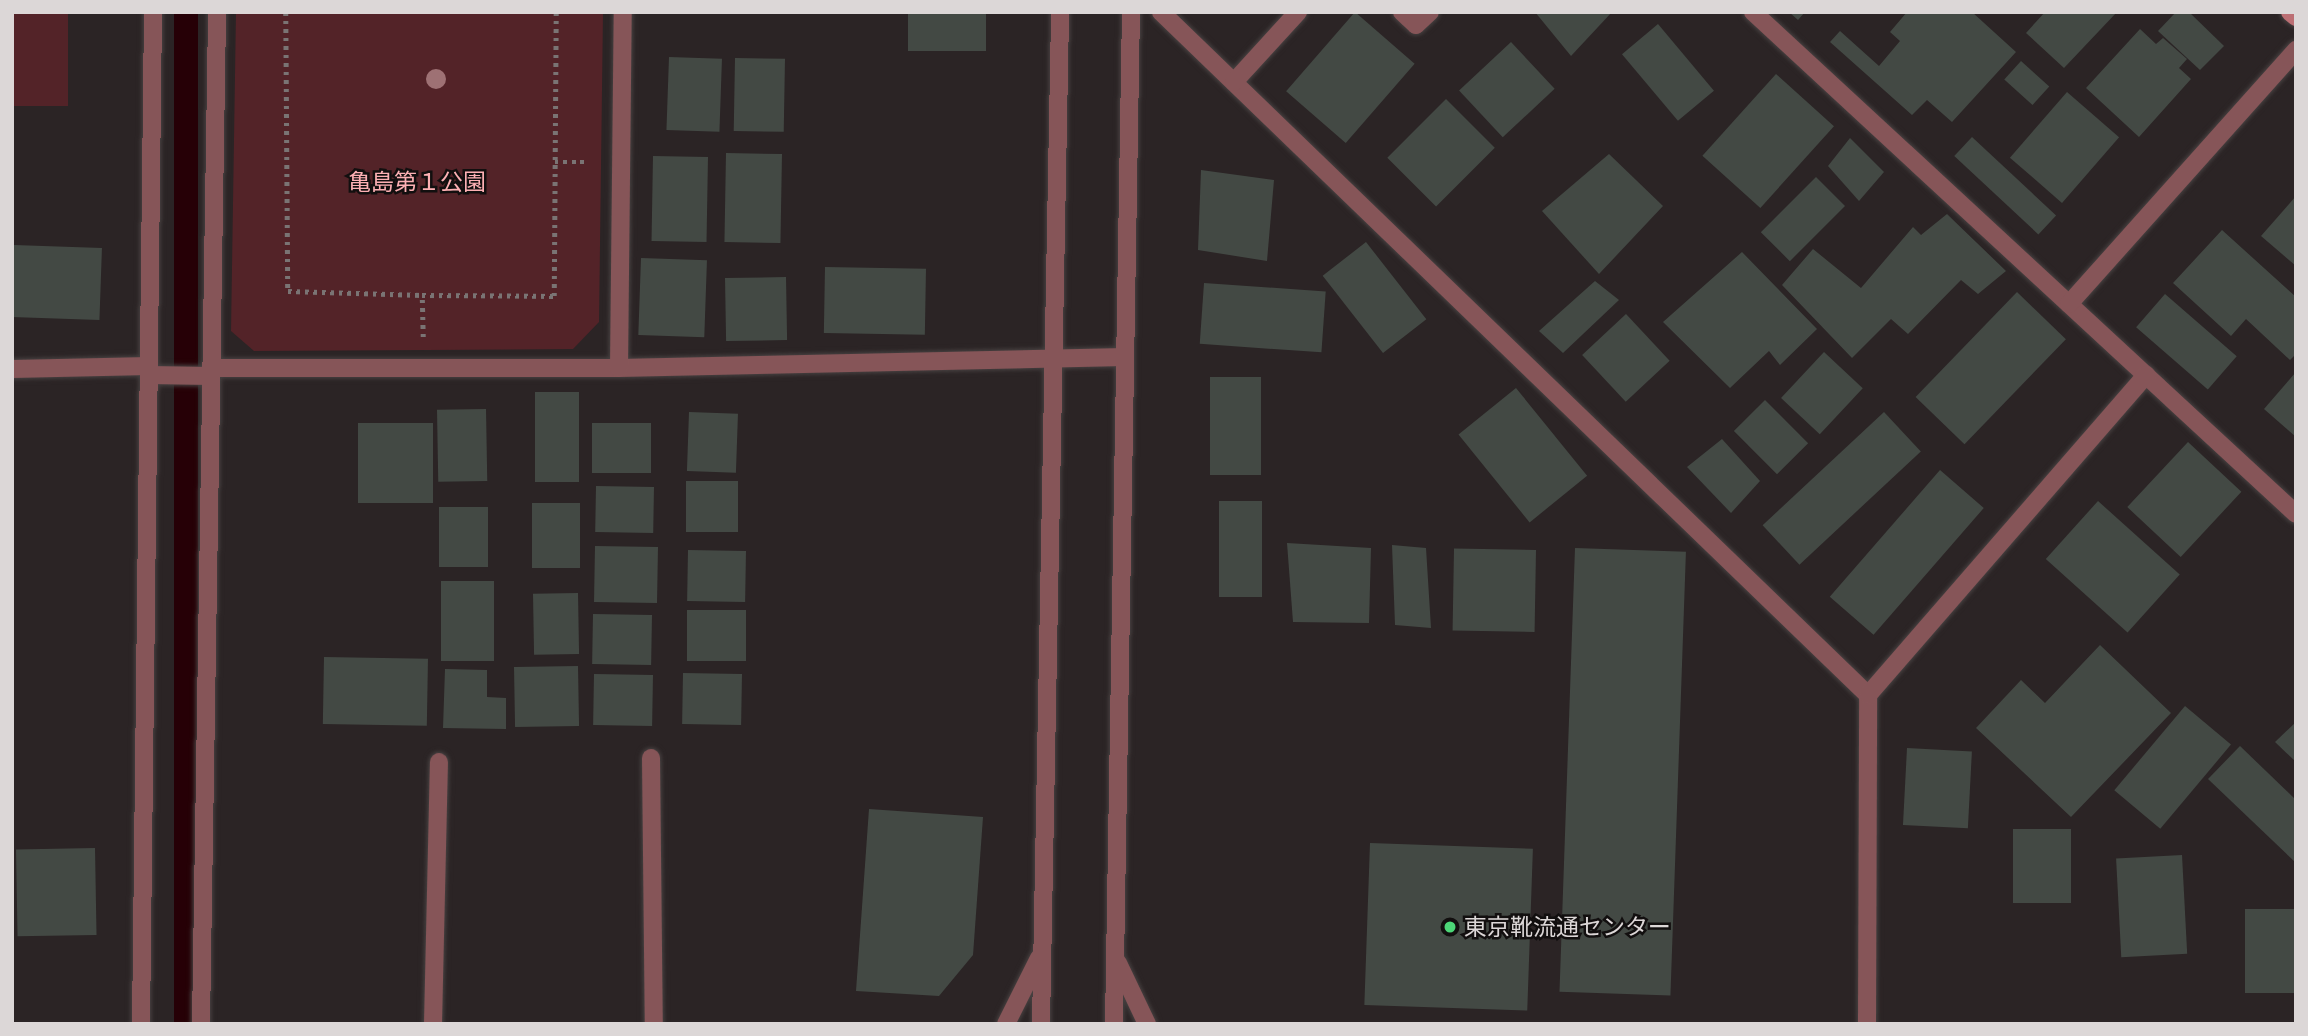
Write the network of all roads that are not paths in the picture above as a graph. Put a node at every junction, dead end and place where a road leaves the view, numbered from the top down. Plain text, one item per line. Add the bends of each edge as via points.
1 (153, 12) edge
2 (217, 12) edge
3 (623, 12) edge
4 (1060, 12) edge
5 (1131, 12) edge
6 (1161, 12) edge
7 (1298, 12) edge
8 (1402, 12) edge
9 (1430, 12) edge
10 (1753, 12) edge
11 (2290, 12) edge
12 (2296, 17) edge
13 (2296, 50) edge
14 (1234, 82) junction
15 (2068, 304) junction
16 (1125, 357) junction
17 (1052, 361) junction
18 (619, 368) junction
19 (12, 369) edge
20 (154, 372) junction
21 (206, 374) junction
22 (2146, 376) junction
23 (2296, 514) edge
24 (1868, 695) junction
25 (650, 758) dead end
26 (439, 761) dead end
27 (1042, 952) junction
28 (1114, 953) junction
29 (141, 1024) edge
30 (201, 1024) edge
31 (433, 1024) edge
32 (653, 1024) edge
33 (1006, 1024) edge
34 (1041, 1024) edge
35 (1114, 1024) edge
36 (1147, 1024) edge
37 (1867, 1024) edge

1 - 20 street
2 - 21 street
3 - 18 street
4 - 17 street
5 - 16 street
6 - 14 street
7 - 14 street
8 - 9 street via 1416,25
10 - 15 street
11 - 12 main road
13 - 15 street
14 - 24 street
15 - 22 street
16 - 17 street
16 - 28 street
17 - 18 street
17 - 27 street
18 - 21 street
19 - 20 street
20 - 21 street
20 - 29 street
21 - 30 street
22 - 23 street
22 - 24 street
24 - 37 street
25 - 32 street
26 - 31 street
27 - 33 street
27 - 34 street
28 - 35 street
28 - 36 street

